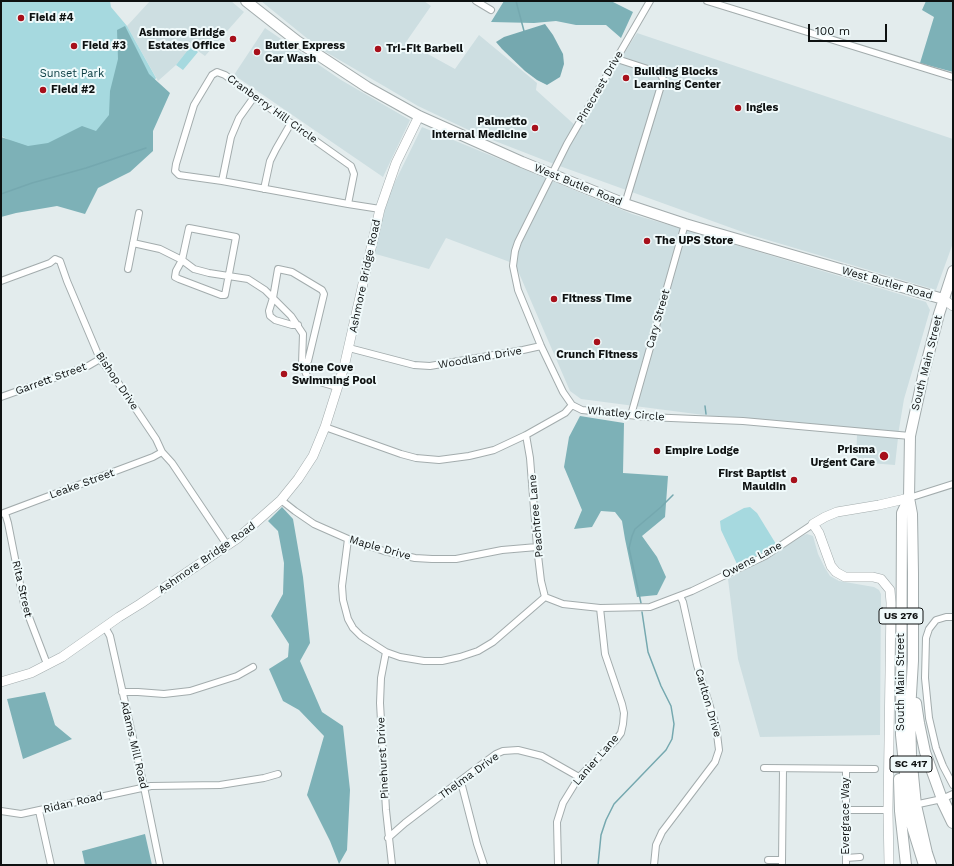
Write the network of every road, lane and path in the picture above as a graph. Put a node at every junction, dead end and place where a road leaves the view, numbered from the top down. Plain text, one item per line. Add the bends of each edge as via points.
1 (246, 1) edge
2 (476, 1) edge
3 (650, 1) edge
4 (707, 1) edge
5 (491, 10) dead end
6 (617, 59) junction
7 (953, 77) edge
8 (254, 97) junction
9 (419, 116) junction
10 (291, 123) junction
11 (552, 174) junction
12 (222, 181) junction
13 (264, 189) junction
14 (348, 204) junction
15 (625, 204) junction
16 (380, 209) junction
17 (139, 213) dead end
18 (685, 224) junction
19 (133, 243) junction
20 (182, 260) junction
21 (128, 269) dead end
22 (953, 271) edge
23 (229, 275) junction
24 (1, 281) edge
25 (273, 298) junction
26 (943, 299) junction
27 (953, 306) edge
28 (298, 325) junction
29 (541, 346) junction
30 (349, 348) junction
31 (100, 359) junction
32 (302, 364) junction
33 (337, 387) junction
34 (1, 397) edge
35 (572, 405) junction
36 (631, 415) junction
37 (325, 427) junction
38 (526, 435) junction
39 (910, 436) junction
40 (162, 452) junction
41 (953, 484) edge
42 (908, 498) junction
43 (281, 500) junction
44 (3, 513) edge
45 (813, 524) junction
46 (348, 539) junction
47 (227, 545) junction
48 (538, 547) junction
49 (680, 596) junction
50 (546, 597) junction
51 (600, 608) junction
52 (953, 617) edge
53 (105, 627) junction
54 (386, 652) junction
55 (913, 661) junction
56 (47, 664) junction
57 (253, 667) dead end
58 (1, 682) edge
59 (122, 692) junction
60 (901, 735) junction
61 (764, 768) dead end
62 (783, 769) junction
63 (875, 769) dead end
64 (846, 770) junction
65 (278, 774) dead end
66 (579, 777) junction
67 (461, 782) junction
68 (953, 785) edge
69 (144, 787) junction
70 (948, 796) edge
71 (912, 806) junction
72 (846, 810) junction
73 (888, 810) junction
74 (1, 811) edge
75 (39, 811) junction
76 (953, 822) edge
77 (388, 838) junction
78 (860, 857) dead end
79 (768, 860) dead end
80 (51, 865) edge
81 (160, 865) edge
82 (392, 865) edge
83 (484, 865) edge
84 (558, 865) edge
85 (654, 865) edge
86 (889, 865) edge
87 (906, 865) edge
88 (924, 865) edge
89 (931, 865) edge

1 - 9 main road, West Butler Road via 323,59
2 - 5 street
3 - 6 street, Pinecrest Drive
4 - 7 street
6 - 11 street, Pinecrest Drive
6 - 15 street via 657,72 663,80
8 - 10 street, Cranberry Hill Circle
8 - 12 street via 239,118 231,137
8 - 12 street, Cranberry Hill Circle via 225,74 217,72 212,75 194,105 175,171 179,175
9 - 11 main road, West Butler Road
9 - 16 main road, Ashmore Bridge Road via 396,163
10 - 13 street via 270,161
10 - 14 street, Cranberry Hill Circle via 351,166 354,174
11 - 15 main road, West Butler Road
11 - 29 street, Whatley Circle via 518,242 514,260 518,290
12 - 13 street, Cranberry Hill Circle
13 - 14 street, Cranberry Hill Circle
14 - 16 street, Cranberry Hill Circle
15 - 18 main road, West Butler Road
16 - 30 main road, Ashmore Bridge Road
17 - 19 street
18 - 26 main road, West Butler Road
18 - 36 street, Cary Street
19 - 20 street via 160,249
19 - 21 street
20 - 23 street via 194,269
20 - 23 street via 175,277 220,295 225,295
20 - 23 street via 189,228 236,237
22 - 26 main road, US 276
23 - 25 street via 248,279
24 - 31 street, Bishop Drive via 53,260 60,261
25 - 28 street
25 - 28 street via 270,316 275,320
25 - 32 street via 278,269 292,272 322,290 324,294 308,361
26 - 27 main road
26 - 39 main road, South Main Street / US 276
28 - 32 street via 303,334
29 - 30 street, Woodland Drive via 430,366 414,365
29 - 35 street, Whatley Circle via 568,402
30 - 33 main road, Ashmore Bridge Road
31 - 34 street, Garrett Street via 88,366
31 - 40 street, Bishop Drive via 156,439
32 - 33 street via 307,376 313,380
33 - 37 main road, Ashmore Bridge Road
35 - 36 street, Whatley Circle via 582,410
35 - 38 street via 565,413
36 - 39 street, Whatley Circle via 744,421
37 - 38 street via 401,454 430,460 483,453
37 - 43 main road, Ashmore Bridge Road via 308,465
38 - 48 street, Peachtree Lane
39 - 42 main road, South Main Street / US 276
40 - 44 street, Leake Street
40 - 47 street, Bishop Drive
41 - 42 street, Owens Lane
42 - 45 main road, Owens Lane via 837,512
42 - 55 main road, South Main Street / US 276 via 912,514 913,543
42 - 60 main road, South Main Street / US 276 via 902,513
43 - 46 street, Maple Drive via 314,524
43 - 47 main road, Ashmore Bridge Road
44 - 56 street, Rita Street via 8,523 24,604
45 - 49 street, Owens Lane via 765,556
45 - 73 main road via 836,572 845,577 873,577 881,580 890,590
46 - 48 street, Maple Drive via 399,555 432,560
46 - 54 street via 342,586 346,614 357,632
47 - 53 main road, Ashmore Bridge Road
48 - 50 street, Peachtree Lane
49 - 51 street, Owens Lane via 650,606
49 - 85 street, Carlton Drive via 697,665 716,726 719,750 715,762 662,832 656,845
50 - 51 street, Owens Lane via 563,604
50 - 54 street via 493,642 470,654 431,661 414,660
51 - 66 street, Lanier Lane via 605,654 622,704 623,724 615,742
52 - 68 street via 936,620 929,629 926,638 925,678 928,711 936,748
53 - 56 main road, Ashmore Bridge Road via 62,657
53 - 59 street, Adams Mill Road via 110,636
54 - 77 street, Pinehurst Drive via 380,703
55 - 70 main road, US 276 via 918,723 925,752
55 - 71 main road, South Main Street / SC 417 via 910,711
56 - 58 main road, Ashmore Bridge Road via 31,673
57 - 59 street via 237,676 190,691 164,694
59 - 69 street, Adams Mill Road
60 - 71 main road, South Main Street / SC 417
60 - 87 main road, US 276 via 900,811
61 - 62 street
62 - 64 street
62 - 79 street via 782,861
63 - 64 street
64 - 72 street, Evergrace Way
65 - 69 street, Ridan Road via 220,785
66 - 67 street, Thelma Drive via 542,756 527,751 511,750 496,754
66 - 84 street, Lanier Lane via 563,803 558,818
67 - 77 street, Thelma Drive
67 - 83 street
69 - 75 street, Ridan Road
69 - 81 street, Adams Mill Road
70 - 71 street
70 - 76 highway, US 276
71 - 88 main road, South Main Street / SC 417 via 914,836
71 - 89 main road, South Main Street / SC 417
72 - 73 street
72 - 78 street, Evergrace Way via 846,860
73 - 86 main road
74 - 75 street, Ridan Road via 21,814
75 - 80 street
77 - 82 street, Pinehurst Drive

